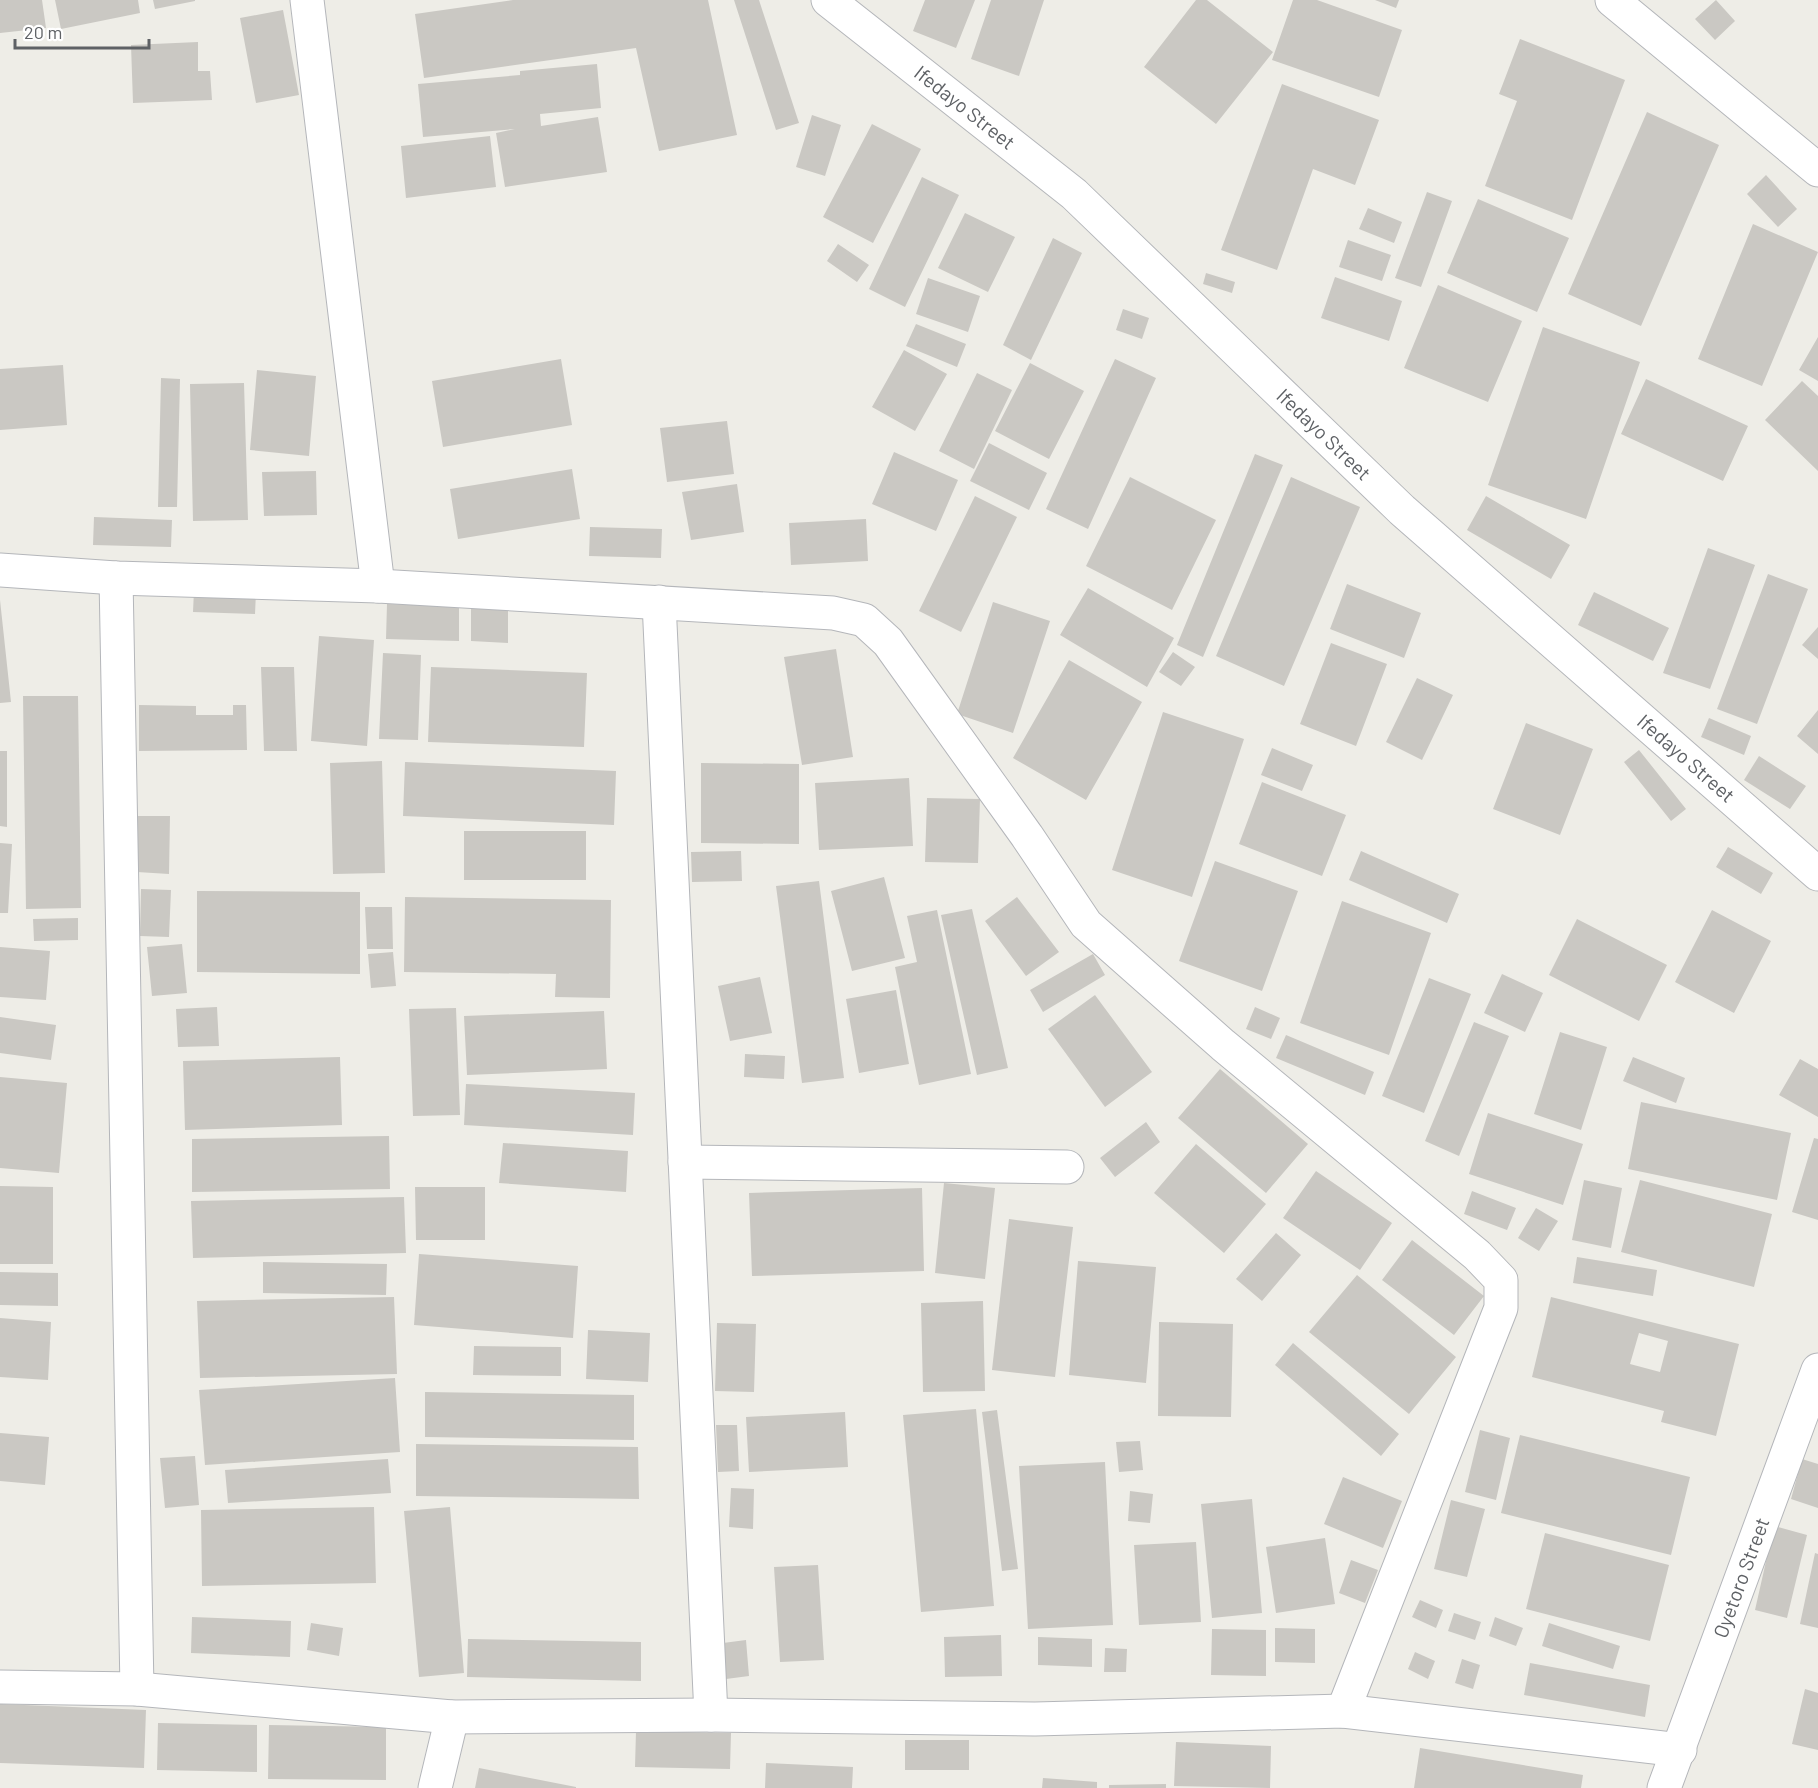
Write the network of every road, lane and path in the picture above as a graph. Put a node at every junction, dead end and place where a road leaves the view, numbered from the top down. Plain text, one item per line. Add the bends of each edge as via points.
1 (307, 0) edge
2 (828, 0) edge
3 (1612, 0) edge
4 (1818, 170) edge
5 (0, 570) edge
6 (116, 578) junction
7 (378, 586) junction
8 (659, 602) junction
9 (1818, 874) edge
10 (685, 1162) junction
11 (1067, 1167) dead end
12 (1818, 1370) edge
13 (0, 1688) edge
14 (137, 1689) junction
15 (1343, 1711) junction
16 (711, 1715) junction
17 (452, 1717) junction
18 (1680, 1750) junction
19 (435, 1788) edge
20 (1664, 1788) edge

1 - 7 street
2 - 9 street, Ifedayo Street via 1074,194 1402,510
3 - 4 street
5 - 6 street
6 - 7 street
6 - 14 street
7 - 8 street
8 - 10 street
8 - 15 street via 833,613 864,620 888,642 1086,924 1501,1280 1502,1308
10 - 11 street
10 - 16 street
12 - 18 street, Oyetoro Street
13 - 14 street
14 - 17 street
15 - 16 street via 1035,1719
15 - 18 street
16 - 17 street
17 - 19 street
18 - 20 street, Oyetoro Street

